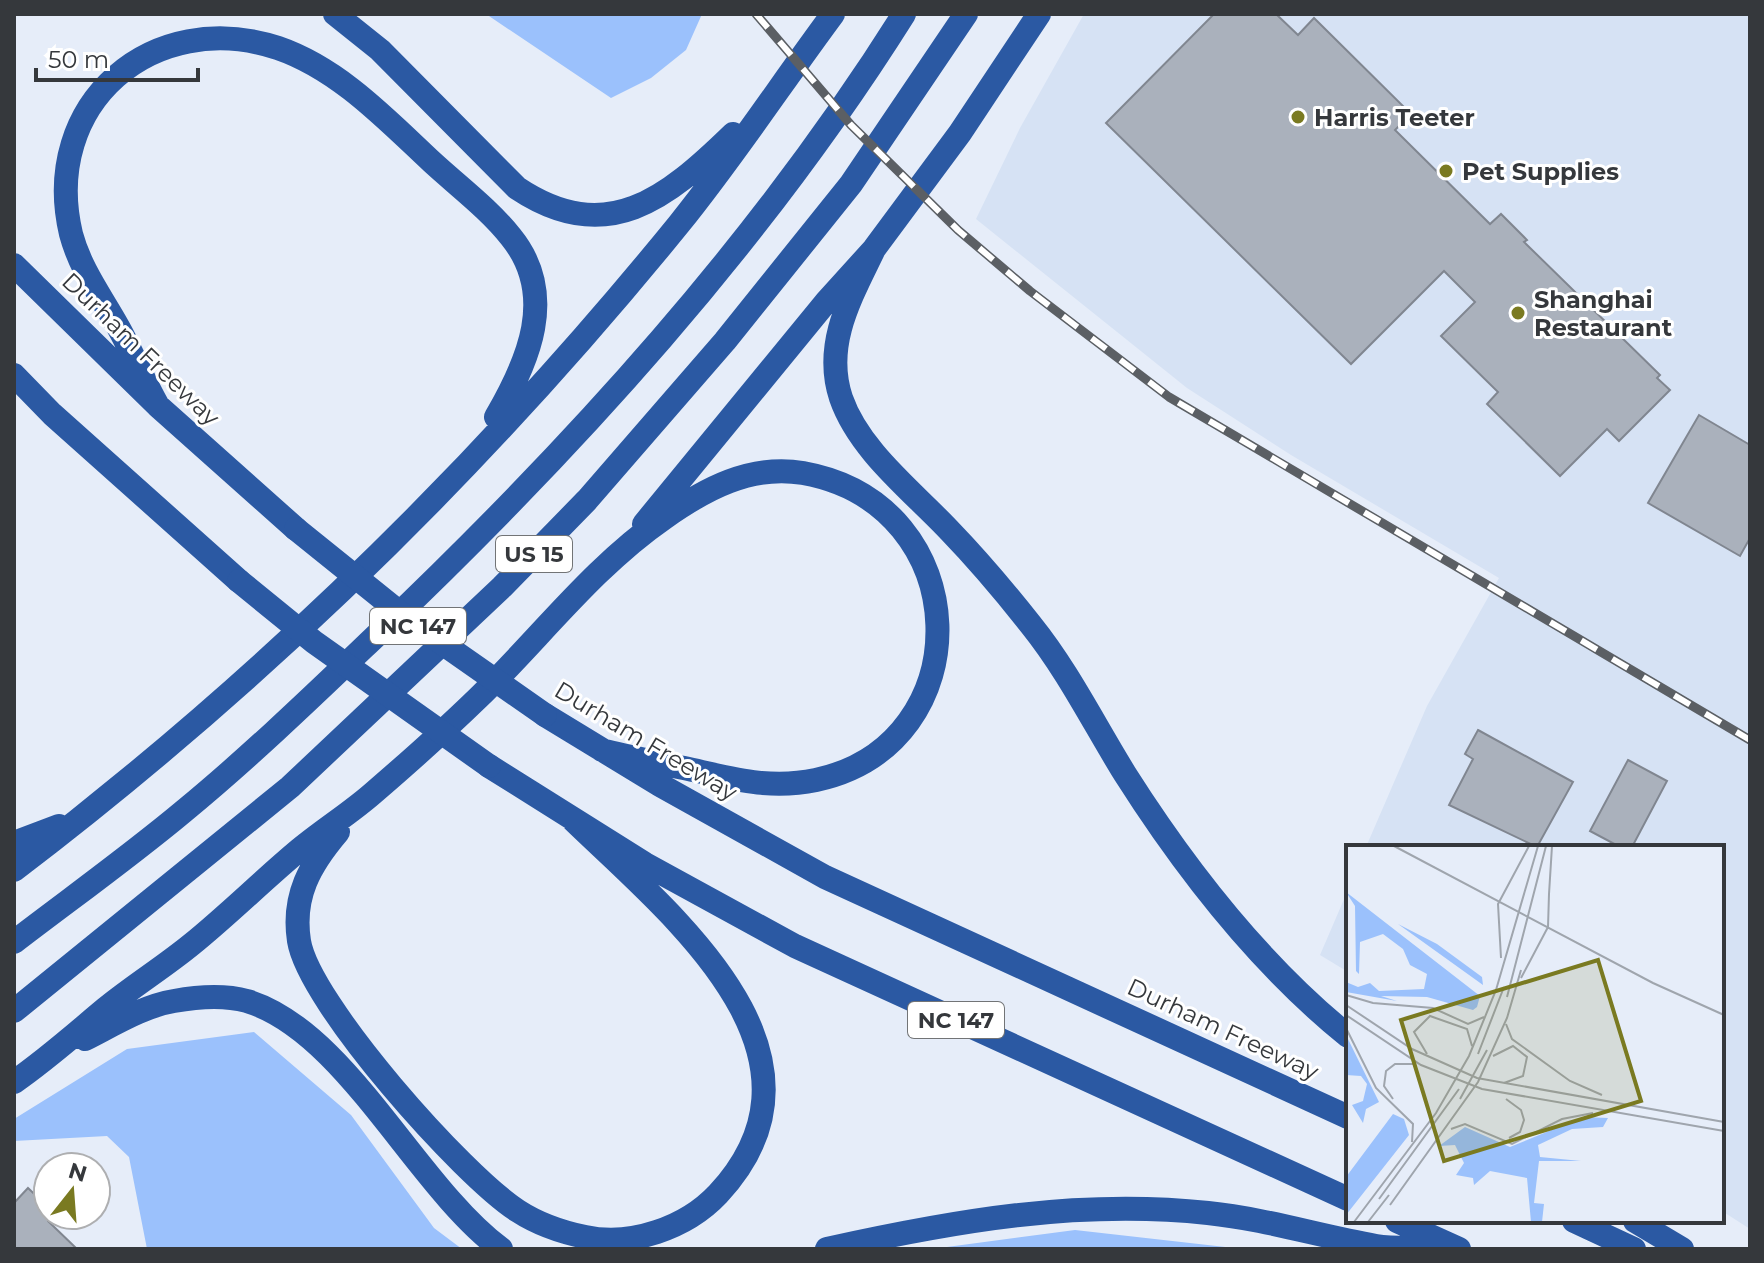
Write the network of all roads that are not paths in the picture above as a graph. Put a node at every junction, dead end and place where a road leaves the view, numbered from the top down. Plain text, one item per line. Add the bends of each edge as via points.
1 (335, 14) edge
2 (833, 14) edge
3 (904, 14) edge
4 (966, 14) edge
5 (1039, 14) edge
6 (779, 87) junction
7 (874, 249) junction
8 (14, 265) edge
9 (14, 375) edge
10 (14, 396) edge
11 (158, 406) junction
12 (52, 414) junction
13 (471, 460) junction
14 (626, 547) junction
15 (602, 750) junction
16 (371, 795) junction
17 (80, 817) junction
18 (574, 821) junction
19 (14, 843) edge
20 (14, 870) edge
21 (14, 942) edge
22 (14, 1011) edge
23 (1346, 1034) edge
24 (49, 1058) junction
25 (14, 1082) edge
26 (1346, 1116) edge
27 (1346, 1198) edge
28 (1401, 1223) edge
29 (1578, 1223) edge
30 (1638, 1223) edge
31 (501, 1249) edge
32 (827, 1249) edge
33 (1437, 1249) edge
34 (1459, 1249) edge
35 (1634, 1249) edge
36 (1682, 1249) edge

1 - 6 highway via 380,50 517,188 564,211 612,215 661,197
2 - 6 highway
3 - 21 highway, US 15 via 817,141 685,310 475,541 183,812
4 - 22 highway, US 15 via 851,184 725,341 577,510 290,787
5 - 7 highway
6 - 13 highway via 681,222
7 - 14 highway
7 - 23 highway via 846,310 834,353 838,386 854,426 1033,627 1181,857 1233,922
8 - 11 highway, Durham Freeway / NC 147
9 - 12 highway, NC 147
10 - 12 highway
11 - 13 highway via 77,252 68,215 70,156 90,107 129,66 193,39 243,39 303,58 344,83 499,223 521,252 534,296 534,336 519,379
11 - 15 highway, Durham Freeway / NC 147, bridge via 296,529 409,620
12 - 18 highway, NC 147, bridge via 314,642
13 - 17 highway via 395,539 221,701
14 - 15 highway via 707,491 751,473 797,472 839,483 883,508 921,554 937,613 938,643 924,693 905,724 875,752 839,774 770,786
14 - 16 highway via 478,698
15 - 26 highway, Durham Freeway / NC 147 via 825,877
16 - 18 highway via 305,878 297,920 305,967 315,986 378,1068 488,1188 549,1227 587,1238 633,1238 670,1227 728,1184 757,1124 763,1062 731,985
16 - 24 highway
17 - 19 highway
17 - 20 highway
18 - 27 highway, NC 147 via 795,946
24 - 25 highway
24 - 31 highway via 132,1015 173,1001 247,1001 313,1040 441,1194
28 - 34 highway
29 - 35 highway
30 - 36 highway
32 - 33 highway via 951,1222 1071,1208 1206,1213 1259,1219 1378,1246

